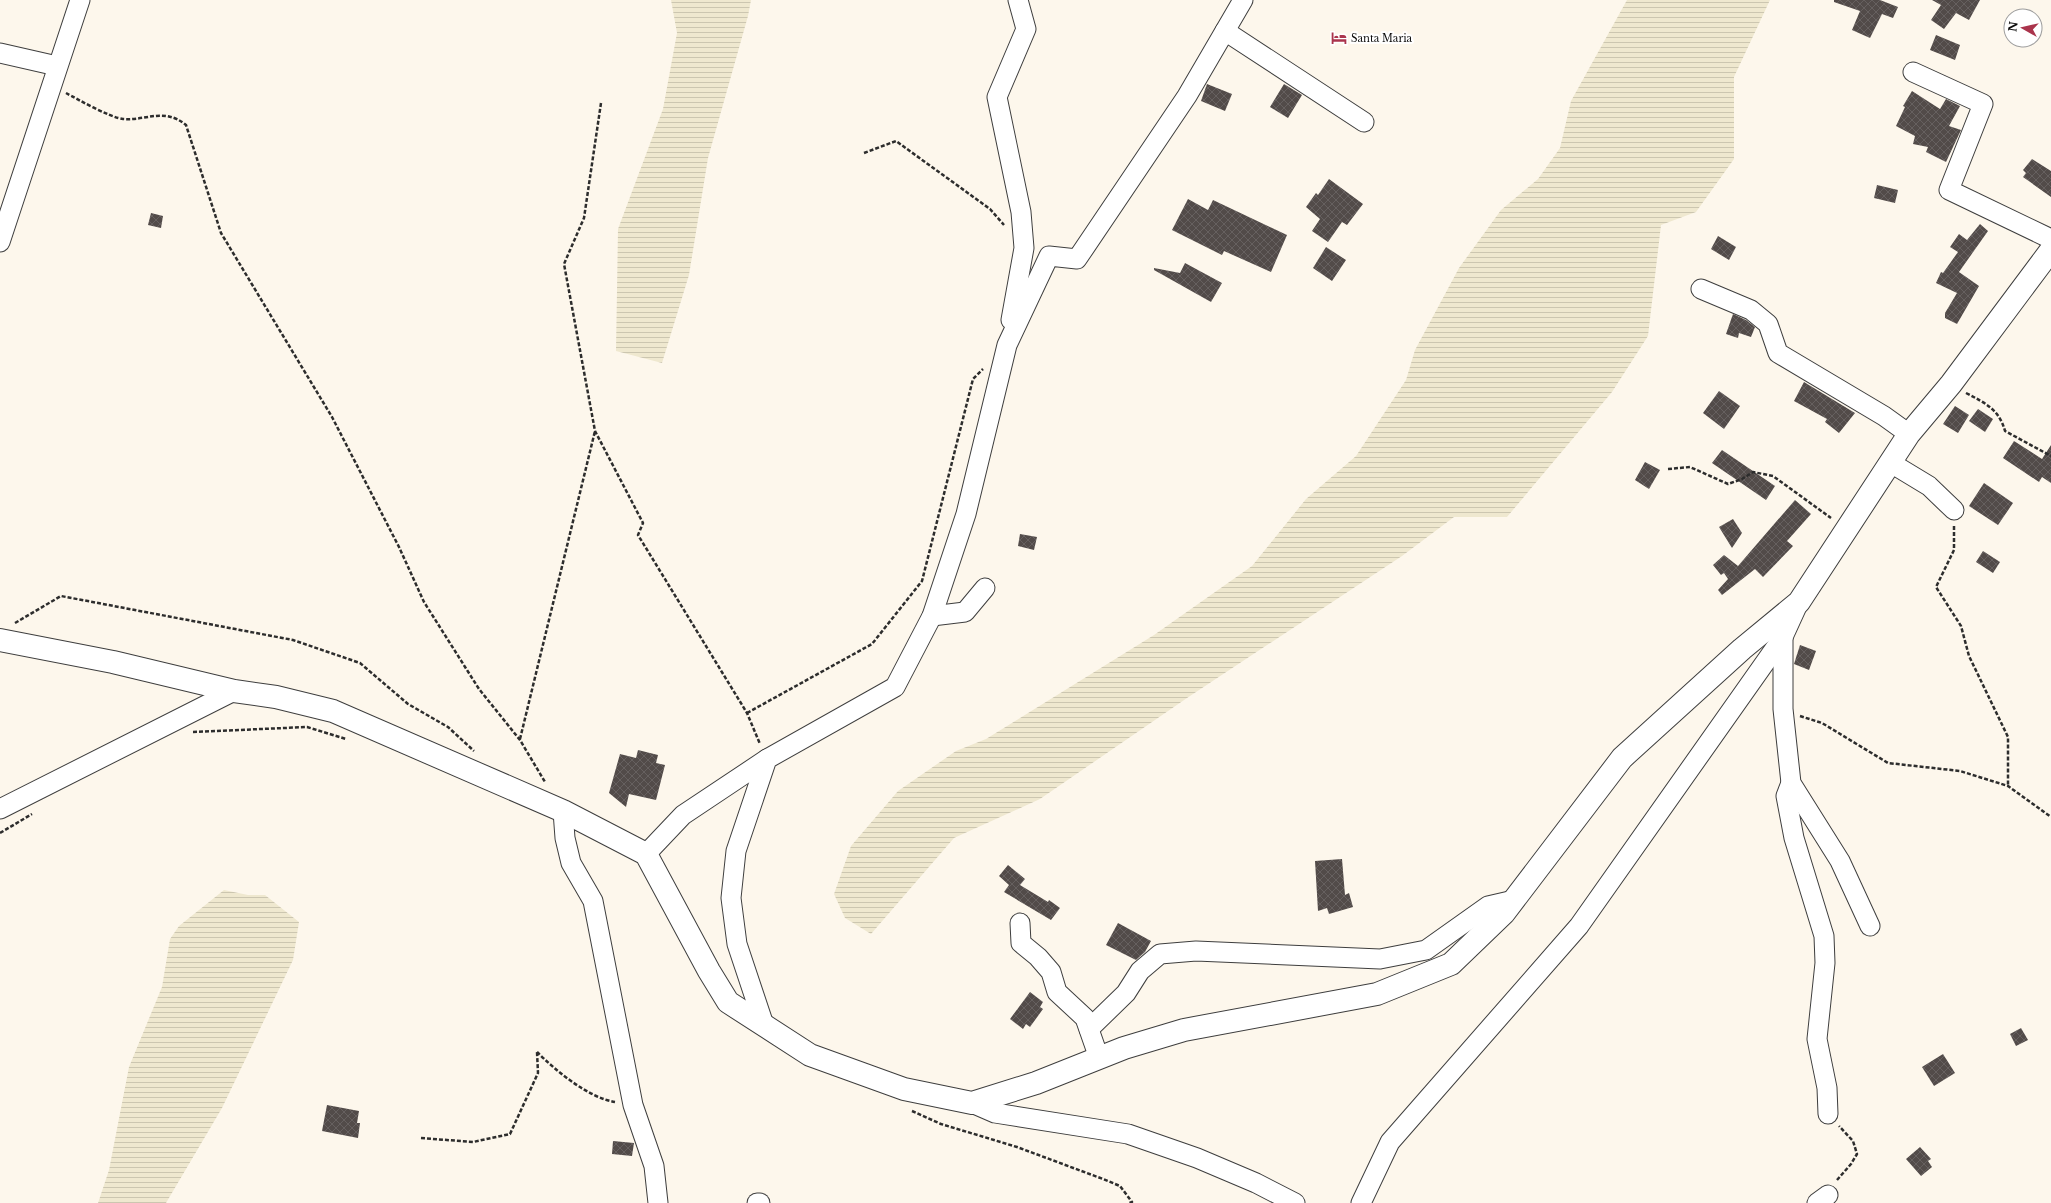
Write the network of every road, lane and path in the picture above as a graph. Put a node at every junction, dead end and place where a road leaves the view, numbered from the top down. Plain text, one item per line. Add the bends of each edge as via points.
1 (80, 0) edge
2 (1018, 0) edge
3 (1243, 0) edge
4 (1225, 31) junction
5 (0, 53) edge
6 (1913, 72) dead end
7 (54, 75) junction
8 (601, 103) dead end
9 (1364, 122) dead end
10 (864, 153) dead end
11 (1005, 226) dead end
12 (2051, 239) edge
13 (0, 242) edge
14 (2051, 250) edge
15 (1701, 289) dead end
16 (1007, 345) junction
17 (984, 367) dead end
18 (1951, 384) junction
19 (595, 431) junction
20 (1909, 434) junction
21 (2051, 456) edge
22 (1891, 462) junction
23 (1668, 469) dead end
24 (1954, 510) joint
25 (1847, 531) junction
26 (985, 588) dead end
27 (1800, 602) junction
28 (932, 616) junction
29 (14, 623) dead end
30 (1783, 637) junction
31 (0, 640) edge
32 (234, 691) junction
33 (1782, 709) junction
34 (747, 713) junction
35 (192, 732) dead end
36 (520, 740) junction
37 (353, 741) dead end
38 (478, 754) dead end
39 (767, 759) junction
40 (1791, 783) junction
41 (547, 785) dead end
42 (2008, 786) junction
43 (0, 809) edge
44 (563, 811) junction
45 (34, 813) dead end
46 (2051, 817) edge
47 (0, 833) edge
48 (646, 854) junction
49 (1514, 900) junction
50 (1020, 923) dead end
51 (1870, 926) dead end
52 (764, 1025) junction
53 (1089, 1029) junction
54 (1100, 1058) junction
55 (972, 1103) junction
56 (633, 1105) junction
57 (908, 1109) dead end
58 (1828, 1114) joint
59 (421, 1138) dead end
60 (1822, 1199) edge
61 (658, 1203) edge
62 (756, 1203) edge
63 (760, 1203) edge
64 (1129, 1203) edge
65 (1295, 1203) edge
66 (1361, 1203) edge

1 - 7 street
2 - 16 street via 1026,29 997,97 1022,212 1024,248
3 - 4 street
4 - 9 street
4 - 16 street via 1187,96 1077,259 1049,256
5 - 7 street
6 - 12 street via 1983,104 1949,190
7 - 13 street
7 - 36 path via 83,102 122,119 159,114 181,120 186,125 221,233 332,417 399,547 424,602 479,688
8 - 19 path via 584,218 564,264
10 - 11 path via 896,141 990,209
14 - 18 street
15 - 20 street via 1751,310 1768,324 1778,353 1884,416
16 - 28 street via 966,514
17 - 34 path via 973,379 922,581 872,644
18 - 20 street
18 - 21 path via 1985,403 2001,418 2005,431
19 - 34 path via 643,523 638,535
19 - 36 path
20 - 22 street
22 - 24 street via 1929,486
22 - 25 street
23 - 25 path via 1690,468 1715,476 1728,484 1753,472 1773,476
24 - 42 path via 1954,550 1936,587 1961,626 1969,656 2008,737
25 - 27 street
26 - 28 street via 965,612
27 - 30 street
27 - 49 street via 1742,650 1622,758
28 - 39 street via 895,687
29 - 38 path via 61,596 293,640 360,663 408,704 448,727
30 - 33 street
30 - 66 street via 1579,926 1390,1142
31 - 32 street via 113,662
32 - 43 street
32 - 44 street via 276,697 333,711
33 - 40 street
33 - 42 path via 1822,723 1888,763 1960,771
34 - 39 path
35 - 37 path via 307,727
36 - 41 path
39 - 48 street via 683,815
39 - 52 street via 736,851 731,898 737,944
40 - 51 street via 1840,861
40 - 58 street via 1786,796 1794,838 1824,936 1825,964 1817,1039 1828,1088
42 - 46 path
44 - 48 street
44 - 56 street via 565,838 571,863 593,901
45 - 47 path
48 - 52 street via 728,1002
49 - 53 street via 1488,906 1426,950 1380,960 1196,951 1160,954 1140,971 1126,993
49 - 54 street via 1451,964 1377,994 1184,1030
50 - 53 street via 1021,943 1051,972 1057,992 1085,1018
52 - 55 street via 810,1055 904,1089
53 - 54 street
54 - 55 street via 1036,1083
55 - 65 street via 995,1113 1128,1134 1197,1158
56 - 59 path via 604,1100 555,1069 537,1052 538,1073 510,1134 473,1142
56 - 61 street via 654,1166
57 - 64 path via 942,1124 1017,1147 1120,1186 1132,1202
58 - 60 path via 1853,1141 1857,1154
62 - 63 street

